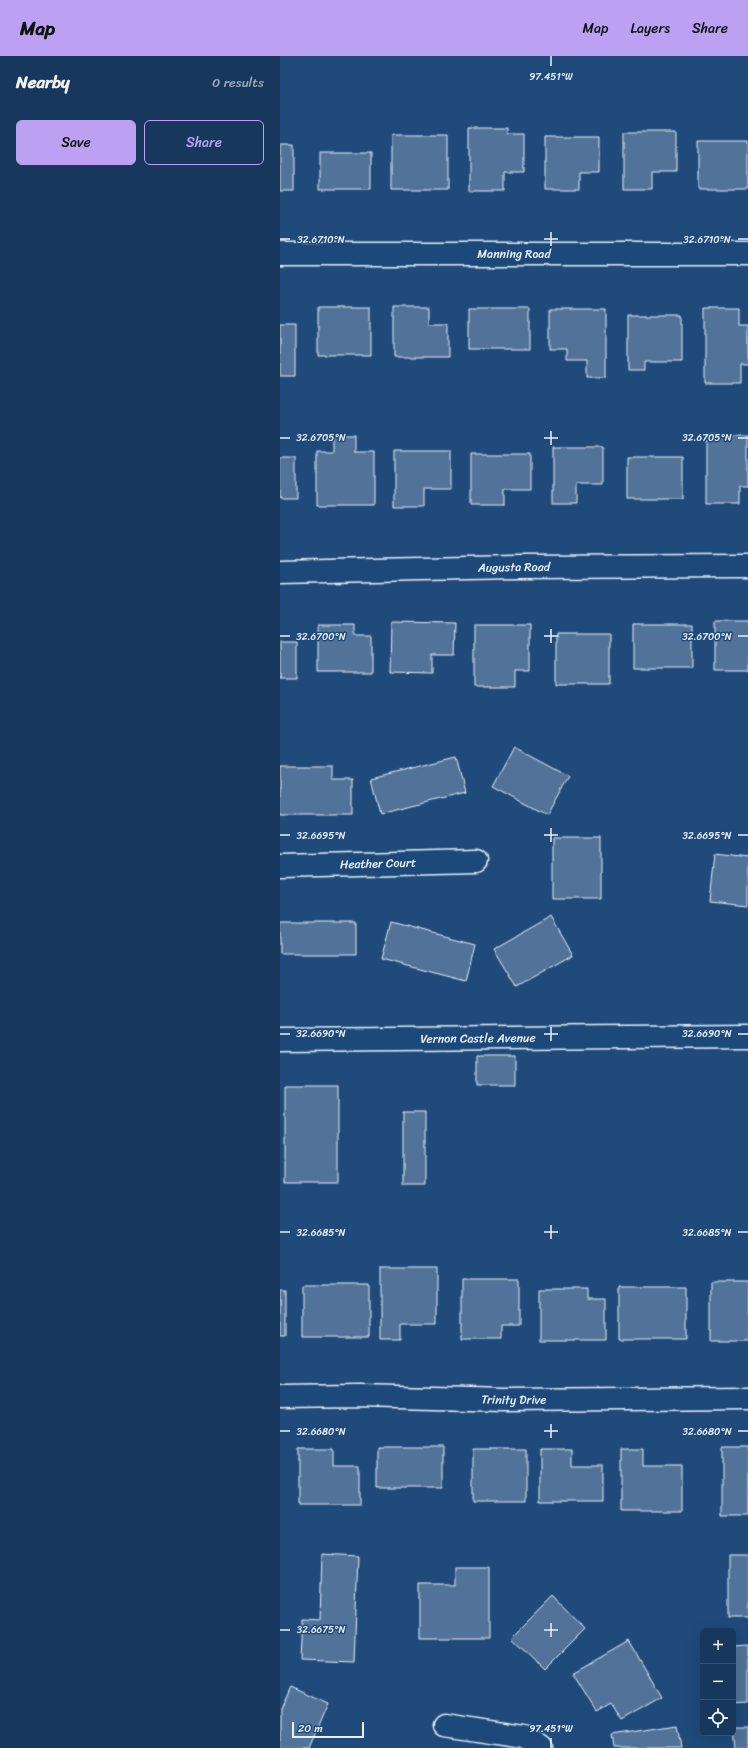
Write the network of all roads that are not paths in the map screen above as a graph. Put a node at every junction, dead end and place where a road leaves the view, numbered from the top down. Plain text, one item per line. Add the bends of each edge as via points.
1 (280, 254) edge
2 (748, 254) edge
3 (748, 566) edge
4 (280, 572) edge
5 (476, 861) dead end
6 (280, 866) edge
7 (748, 1036) edge
8 (280, 1040) edge
9 (280, 1397) edge
10 (748, 1398) edge
11 (444, 1725) dead end
12 (540, 1748) edge

1 - 2 street, Manning Road
3 - 4 street, Augusta Road
5 - 6 street, Heather Court
7 - 8 street, Vernon Castle Avenue
9 - 10 street, Trinity Drive via 360,1396 505,1400
11 - 12 street via 524,1737

